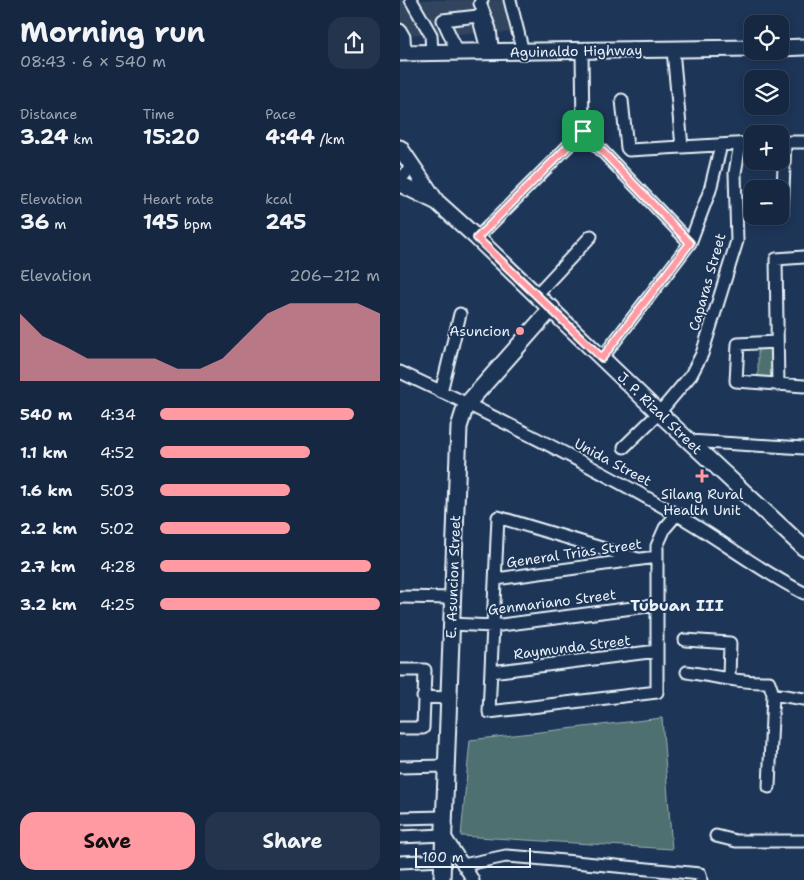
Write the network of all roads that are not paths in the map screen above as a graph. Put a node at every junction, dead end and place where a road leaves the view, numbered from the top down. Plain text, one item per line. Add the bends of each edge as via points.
1 (411, 0) edge
2 (482, 0) edge
3 (510, 0) edge
4 (400, 30) edge
5 (804, 47) edge
6 (744, 48) edge
7 (789, 48) edge
8 (673, 50) junction
9 (582, 51) junction
10 (523, 52) junction
11 (402, 53) edge
12 (432, 53) junction
13 (458, 53) junction
14 (490, 53) junction
15 (622, 100) dead end
16 (583, 131) junction
17 (789, 142) edge
18 (804, 142) edge
19 (740, 144) junction
20 (744, 144) edge
21 (721, 145) junction
22 (682, 147) junction
23 (400, 148) edge
24 (412, 166) junction
25 (400, 180) edge
26 (400, 184) edge
27 (437, 202) junction
28 (591, 236) dead end
29 (477, 238) junction
30 (690, 243) junction
31 (804, 257) edge
32 (537, 294) junction
33 (552, 308) junction
34 (460, 314) dead end
35 (777, 342) junction
36 (602, 358) junction
37 (400, 372) edge
38 (778, 385) junction
39 (804, 386) edge
40 (441, 392) junction
41 (466, 405) junction
42 (659, 413) junction
43 (689, 441) junction
44 (624, 447) dead end
45 (804, 448) edge
46 (677, 514) junction
47 (804, 548) edge
48 (656, 557) junction
49 (638, 560) junction
50 (496, 579) junction
51 (804, 592) edge
52 (400, 597) edge
53 (452, 598) junction
54 (656, 605) junction
55 (451, 624) junction
56 (493, 626) junction
57 (685, 640) dead end
58 (656, 651) junction
59 (400, 670) edge
60 (491, 672) junction
61 (687, 672) dead end
62 (729, 678) junction
63 (774, 694) junction
64 (423, 698) junction
65 (448, 698) junction
66 (804, 699) edge
67 (400, 728) edge
68 (446, 766) junction
69 (400, 767) edge
70 (769, 787) dead end
71 (444, 817) junction
72 (400, 818) edge
73 (444, 835) junction
74 (716, 836) dead end
75 (400, 837) edge
76 (804, 841) edge
77 (443, 860) junction
78 (400, 862) edge
79 (463, 865) junction
80 (442, 880) edge
81 (473, 880) edge
82 (701, 880) edge

1 - 12 street via 431,35
2 - 14 street via 480,3 490,29
3 - 10 street
4 - 11 street via 404,37
5 - 7 main road
6 - 8 main road, Aguinaldo Highway
8 - 9 main road, Aguinaldo Highway
8 - 22 street
9 - 10 main road, Aguinaldo Highway
9 - 16 street
10 - 14 main road, Aguinaldo Highway
11 - 12 main road, Aguinaldo Highway
12 - 13 main road, Aguinaldo Highway
13 - 14 main road, Aguinaldo Highway
13 - 14 street via 443,20 478,16
15 - 22 street via 629,150
16 - 29 street
16 - 30 street
17 - 18 street
19 - 20 street
19 - 21 street
19 - 42 street, Caparas Street via 735,173 738,232 732,260 698,362
21 - 22 street
21 - 30 street via 710,190
23 - 24 main road
24 - 25 street
24 - 27 main road
26 - 27 main road, J. P. Rizal Street
27 - 29 main road, J. P. Rizal Street
28 - 32 street
29 - 32 main road, J. P. Rizal Street
30 - 36 street
31 - 35 street via 776,259
32 - 33 main road, J. P. Rizal Street
33 - 36 main road, J. P. Rizal Street
33 - 41 main road, E. Asuncion Street
34 - 40 street
35 - 38 street
35 - 38 street via 738,344 736,381
36 - 42 main road, J. P. Rizal Street
37 - 40 street, Unida Street
38 - 39 street
40 - 41 street, Unida Street
41 - 46 street, Unida Street
41 - 53 main road, E. Asuncion Street via 459,427
42 - 43 main road, J. P. Rizal Street
42 - 44 street, Caparas Street
43 - 45 street
43 - 47 main road, J. P. Rizal Street
46 - 48 street via 661,536
46 - 51 street, Unida Street via 782,582
48 - 49 street, General Trias Street
48 - 54 street
49 - 50 street, General Trias Street
49 - 50 street via 498,517
50 - 56 street
52 - 53 street
53 - 55 main road, E. Asuncion Street
54 - 56 street, Genmariano Street
54 - 58 street
55 - 56 street, Genmariano Street
55 - 65 main road, E. Asuncion Street
56 - 60 street
57 - 62 street via 730,643
58 - 60 street, Raymunda Street
58 - 60 street via 657,692 489,712
59 - 64 street via 425,670
61 - 62 street
62 - 63 street via 747,683 768,682
63 - 66 street
63 - 70 street
64 - 65 street
64 - 67 street via 423,728
65 - 68 main road, E. Asuncion Street
68 - 69 street
68 - 71 main road, E. Asuncion Street
71 - 72 street
71 - 73 main road, E. Asuncion Street
73 - 75 street
73 - 77 main road, E. Asuncion Street
73 - 79 street
74 - 76 street via 736,841
77 - 78 street
77 - 80 main road, E. Asuncion Street
79 - 81 street
79 - 82 street via 506,856 524,857 700,874

